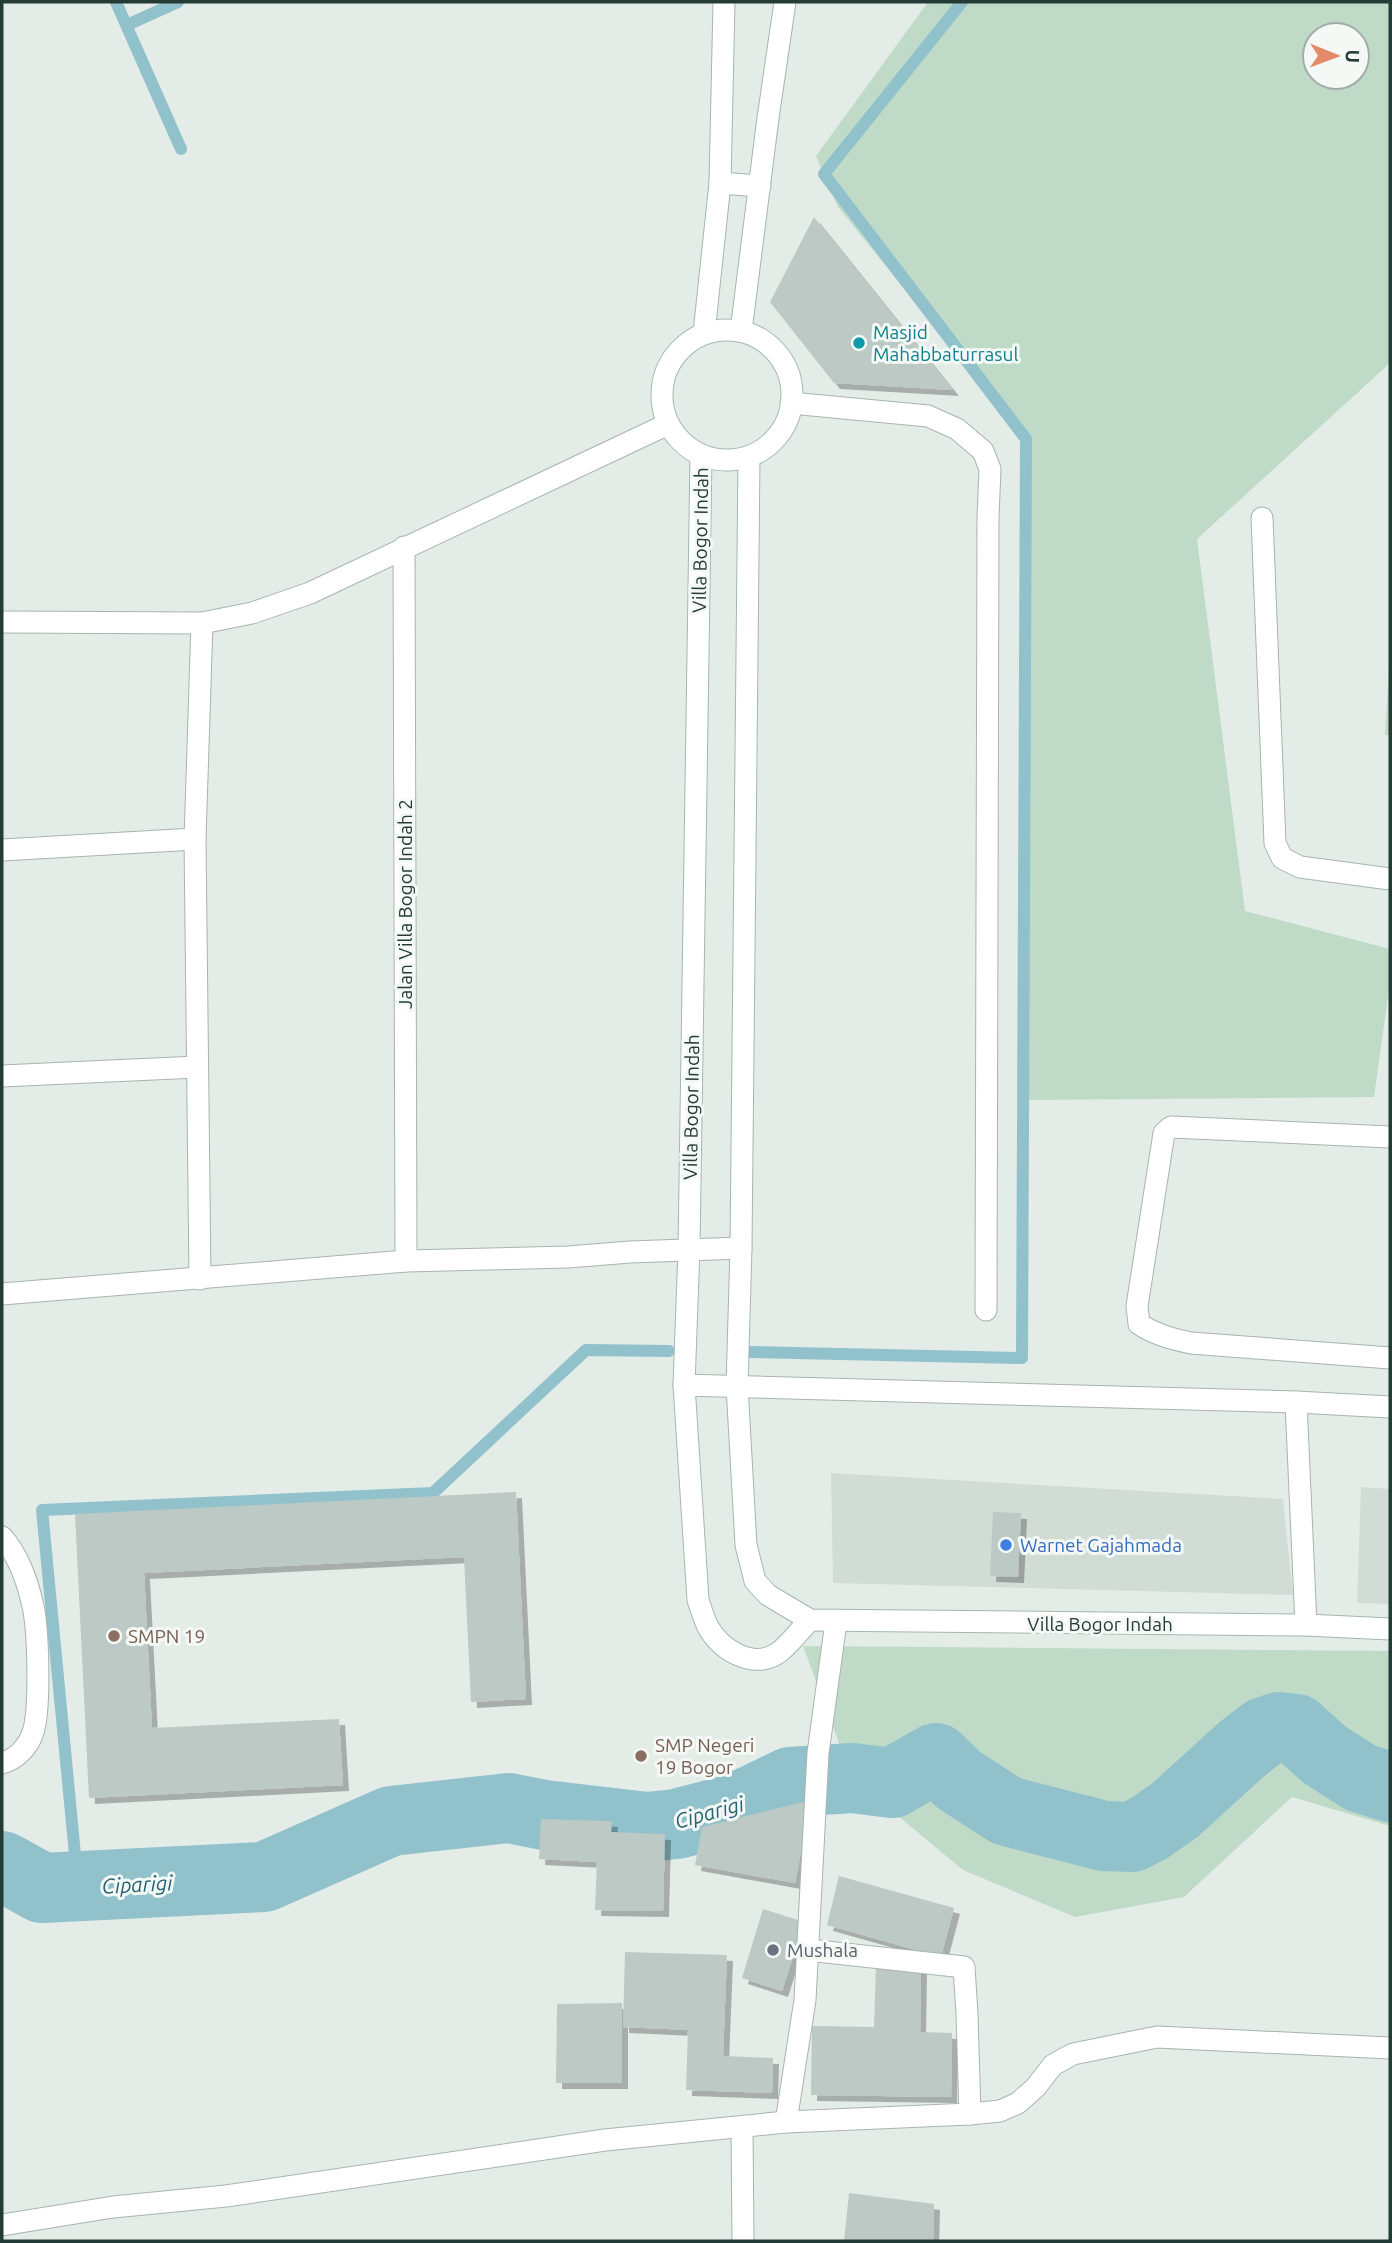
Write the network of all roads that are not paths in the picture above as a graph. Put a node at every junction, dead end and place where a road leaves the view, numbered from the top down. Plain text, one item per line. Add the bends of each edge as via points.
1 (724, 2) edge
2 (785, 2) edge
3 (720, 183) junction
4 (760, 186) junction
5 (741, 331) junction
6 (704, 333) junction
7 (791, 403) junction
8 (668, 424) junction
9 (701, 455) junction
10 (749, 457) junction
11 (1262, 517) dead end
12 (404, 547) junction
13 (2, 622) edge
14 (202, 623) junction
15 (195, 839) junction
16 (2, 850) edge
17 (1390, 879) edge
18 (197, 1067) junction
19 (2, 1076) edge
20 (1390, 1137) edge
21 (741, 1248) junction
22 (689, 1249) junction
23 (406, 1262) junction
24 (200, 1279) junction
25 (2, 1294) edge
26 (986, 1310) dead end
27 (1390, 1358) edge
28 (684, 1385) junction
29 (737, 1386) junction
30 (1296, 1402) junction
31 (1390, 1407) edge
32 (2, 1537) edge
33 (810, 1620) junction
34 (836, 1622) junction
35 (1307, 1625) junction
36 (1390, 1629) edge
37 (2, 1763) edge
38 (808, 1950) junction
39 (1390, 2048) edge
40 (970, 2114) junction
41 (786, 2122) junction
42 (742, 2128) junction
43 (2, 2225) edge
44 (743, 2241) edge

1 - 3 street
2 - 4 street
3 - 4 street
3 - 6 street
4 - 5 street
5 - 6 street
5 - 7 street via 755,336 780,357 791,387
6 - 8 street via 675,355 666,371 662,388
7 - 10 street via 778,436
7 - 26 street via 928,416 957,429 983,451 990,469
8 - 9 street, Villa Bogor Indah via 688,448
8 - 12 street
9 - 10 street, Villa Bogor Indah via 716,460
9 - 22 street, Villa Bogor Indah
10 - 21 street, Villa Bogor Indah
11 - 17 street via 1275,843 1282,858 1300,867
12 - 14 street via 310,593 252,613
12 - 23 street, Jalan Villa Bogor Indah 2
13 - 14 street
14 - 15 street
15 - 16 street
15 - 18 street
18 - 19 street
18 - 24 street
20 - 27 street via 1171,1127 1164,1133 1137,1306 1139,1324 1164,1337 1191,1343
21 - 22 street
21 - 29 street, Villa Bogor Indah
22 - 23 street
22 - 28 street, Villa Bogor Indah
23 - 24 street
24 - 25 street
28 - 29 street
28 - 33 street, Villa Bogor Indah via 698,1600 708,1628 729,1650 758,1660 778,1652
29 - 30 street
29 - 33 street, Villa Bogor Indah via 746,1545 755,1581 768,1595
30 - 31 street
30 - 35 street
32 - 37 street via 13,1552 34,1611 38,1695 33,1733 22,1751
33 - 34 street, Villa Bogor Indah
34 - 35 street, Villa Bogor Indah
34 - 38 street via 818,1753
35 - 36 street, Villa Bogor Indah
38 - 40 street via 964,1967
38 - 41 street
39 - 40 street via 1157,2037 1073,2054 1053,2065 1018,2103
40 - 41 street
41 - 42 street
42 - 43 street via 593,2141
42 - 44 street

